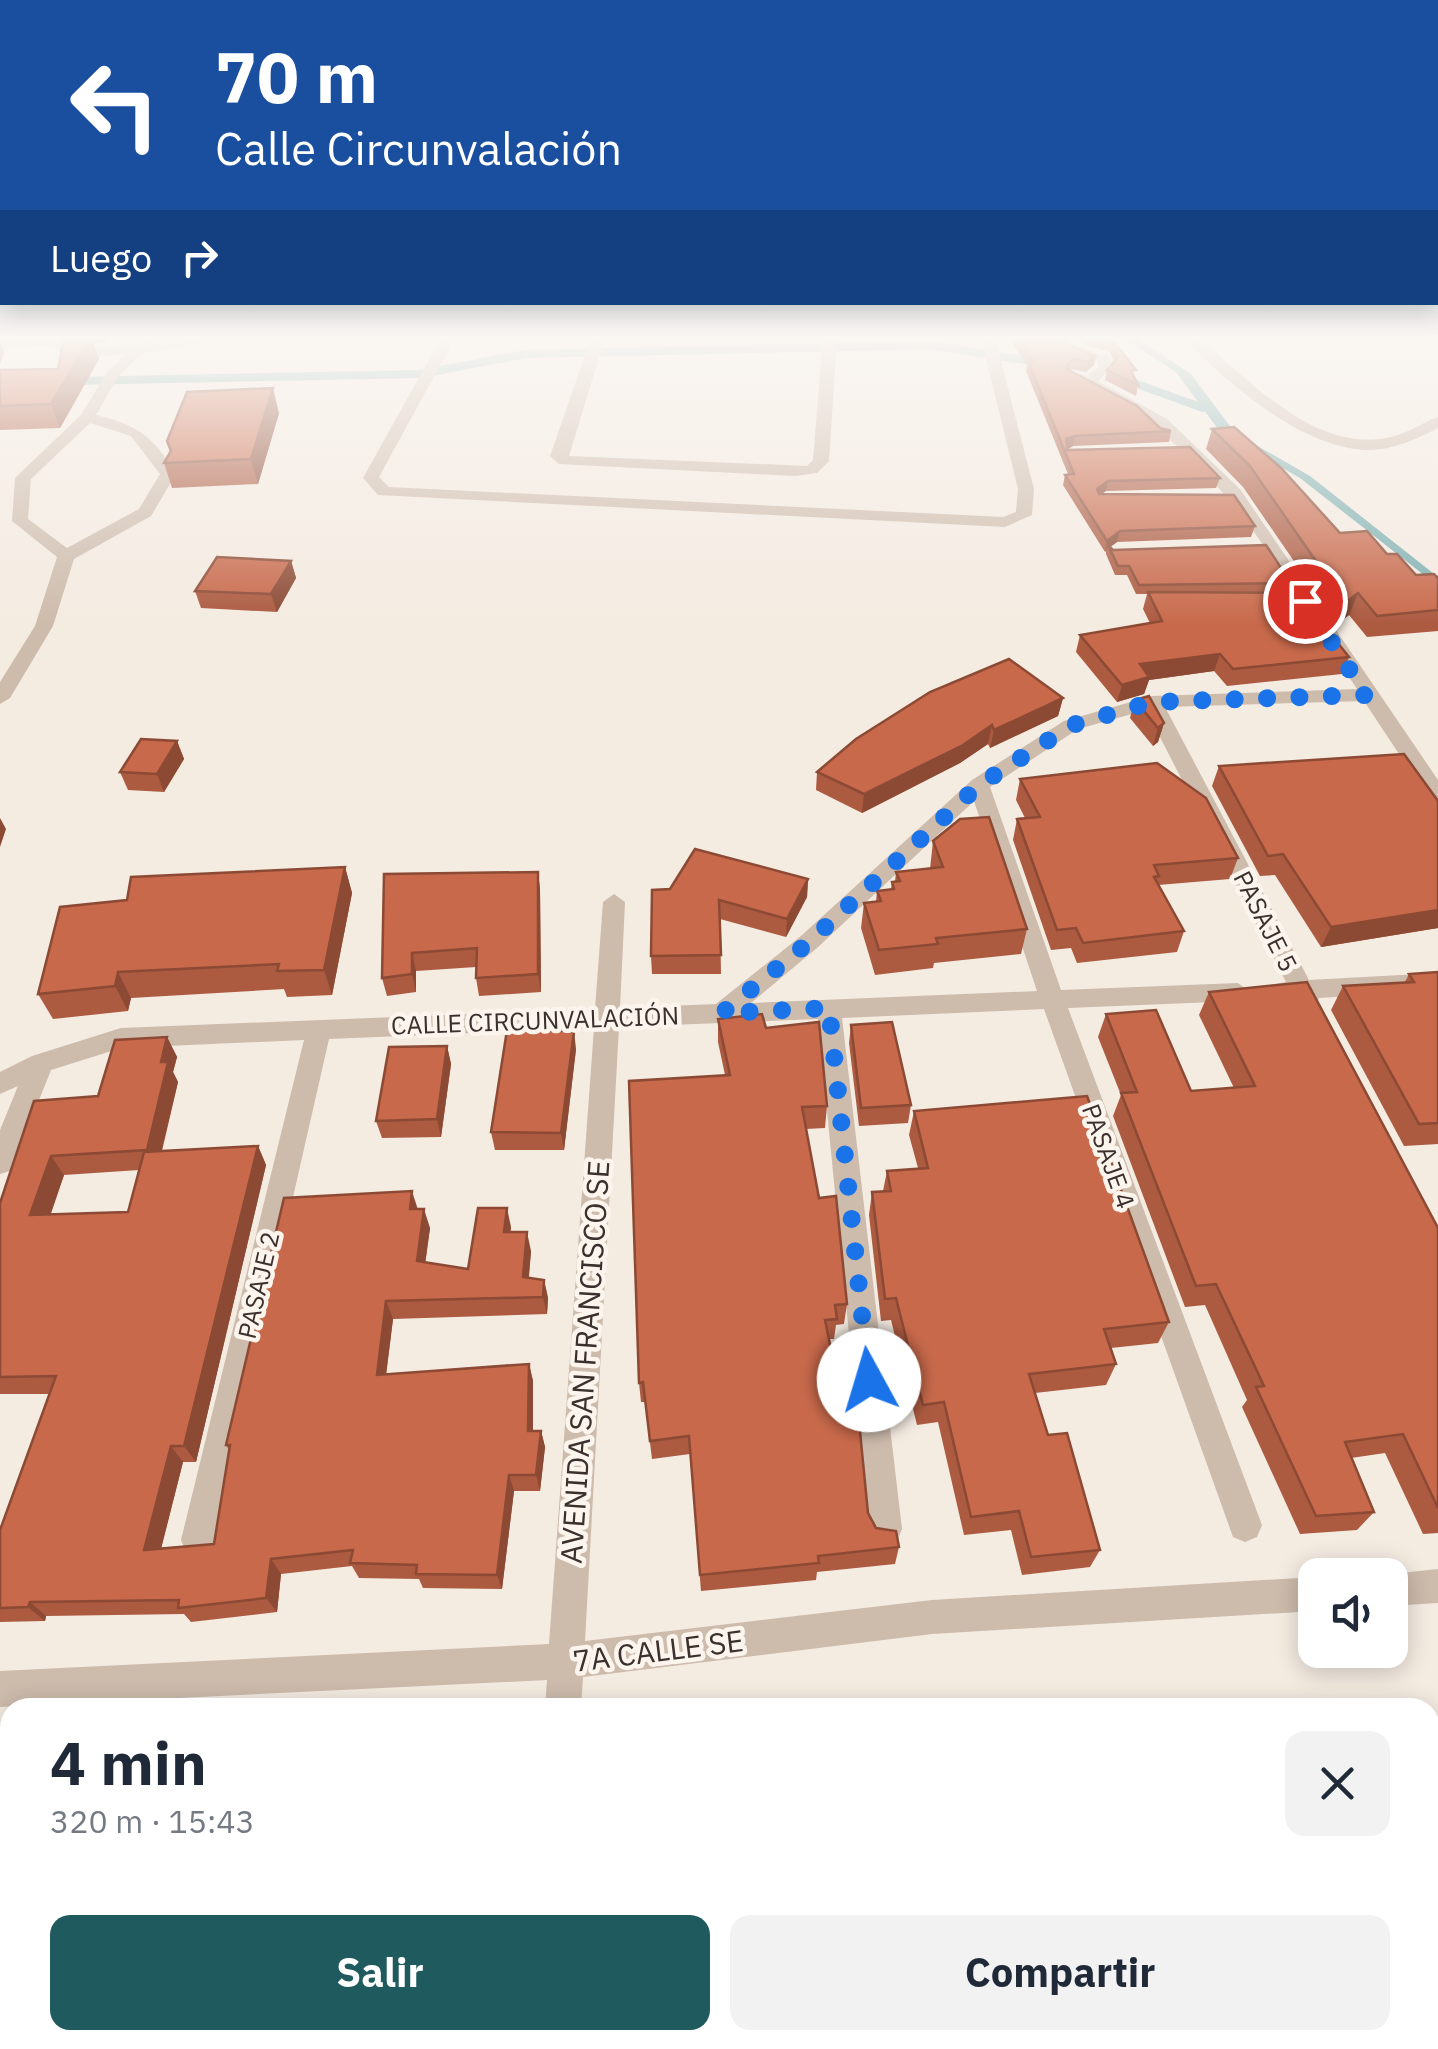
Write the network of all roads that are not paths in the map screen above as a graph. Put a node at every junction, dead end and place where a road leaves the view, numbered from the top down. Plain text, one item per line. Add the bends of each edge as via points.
1 (70, 434) edge
2 (139, 434) edge
3 (395, 434) edge
4 (566, 434) edge
5 (823, 434) edge
6 (1012, 434) edge
7 (1176, 434) edge
8 (1317, 434) edge
9 (1413, 434) edge
10 (1195, 449) junction
11 (1160, 451) edge
12 (66, 556) junction
13 (1366, 695) junction
14 (0, 698) edge
15 (1152, 702) junction
16 (979, 785) junction
17 (1438, 796) edge
18 (614, 902) dead end
19 (1438, 982) edge
20 (1302, 990) junction
21 (1052, 1001) junction
22 (829, 1008) junction
23 (722, 1013) junction
24 (607, 1016) junction
25 (1320, 1024) edge
26 (319, 1029) junction
27 (40, 1063) junction
28 (0, 1084) edge
29 (0, 1164) edge
30 (1245, 1525) dead end
31 (885, 1529) edge
32 (198, 1540) dead end
33 (1438, 1586) edge
34 (1408, 1588) edge
35 (1298, 1595) edge
36 (566, 1661) junction
37 (0, 1689) edge
38 (142, 1694) edge
39 (564, 1698) edge

1 - 12 street via 23,478 20,521
2 - 12 street via 168,474 144,512
3 - 6 street via 371,478 384,492 1005,522 1024,515 1026,489
4 - 5 street via 558,456 565,460 796,470 811,470 821,461
7 - 10 street
8 - 9 street via 1342,442 1393,443
10 - 11 street
10 - 13 street
12 - 14 street via 44,626
13 - 15 street
13 - 17 street
15 - 16 street via 1072,725
15 - 20 street, PASAJE 5
16 - 21 street, PASAJE 4
16 - 23 street
18 - 24 street, AVENIDA SAN FRANCISCO SE
19 - 20 street, CALLE CIRCUNVALACIÓN
20 - 21 street, CALLE CIRCUNVALACIÓN
20 - 25 street, PASAJE 5
21 - 22 street, CALLE CIRCUNVALACIÓN
21 - 30 street, PASAJE 4
22 - 23 street, CALLE CIRCUNVALACIÓN
22 - 31 street
23 - 24 street, CALLE CIRCUNVALACIÓN
24 - 26 street, CALLE CIRCUNVALACIÓN
24 - 36 street, AVENIDA SAN FRANCISCO SE
26 - 27 street, CALLE CIRCUNVALACIÓN via 121,1038
26 - 32 street, PASAJE 2
27 - 28 street, CALLE CIRCUNVALACIÓN
27 - 29 street
33 - 34 street
35 - 36 street, 7A CALLE SE via 932,1618
36 - 38 street, 7A CALLE SE
36 - 39 street, AVENIDA SAN FRANCISCO SE
37 - 38 street, 7A CALLE SE

